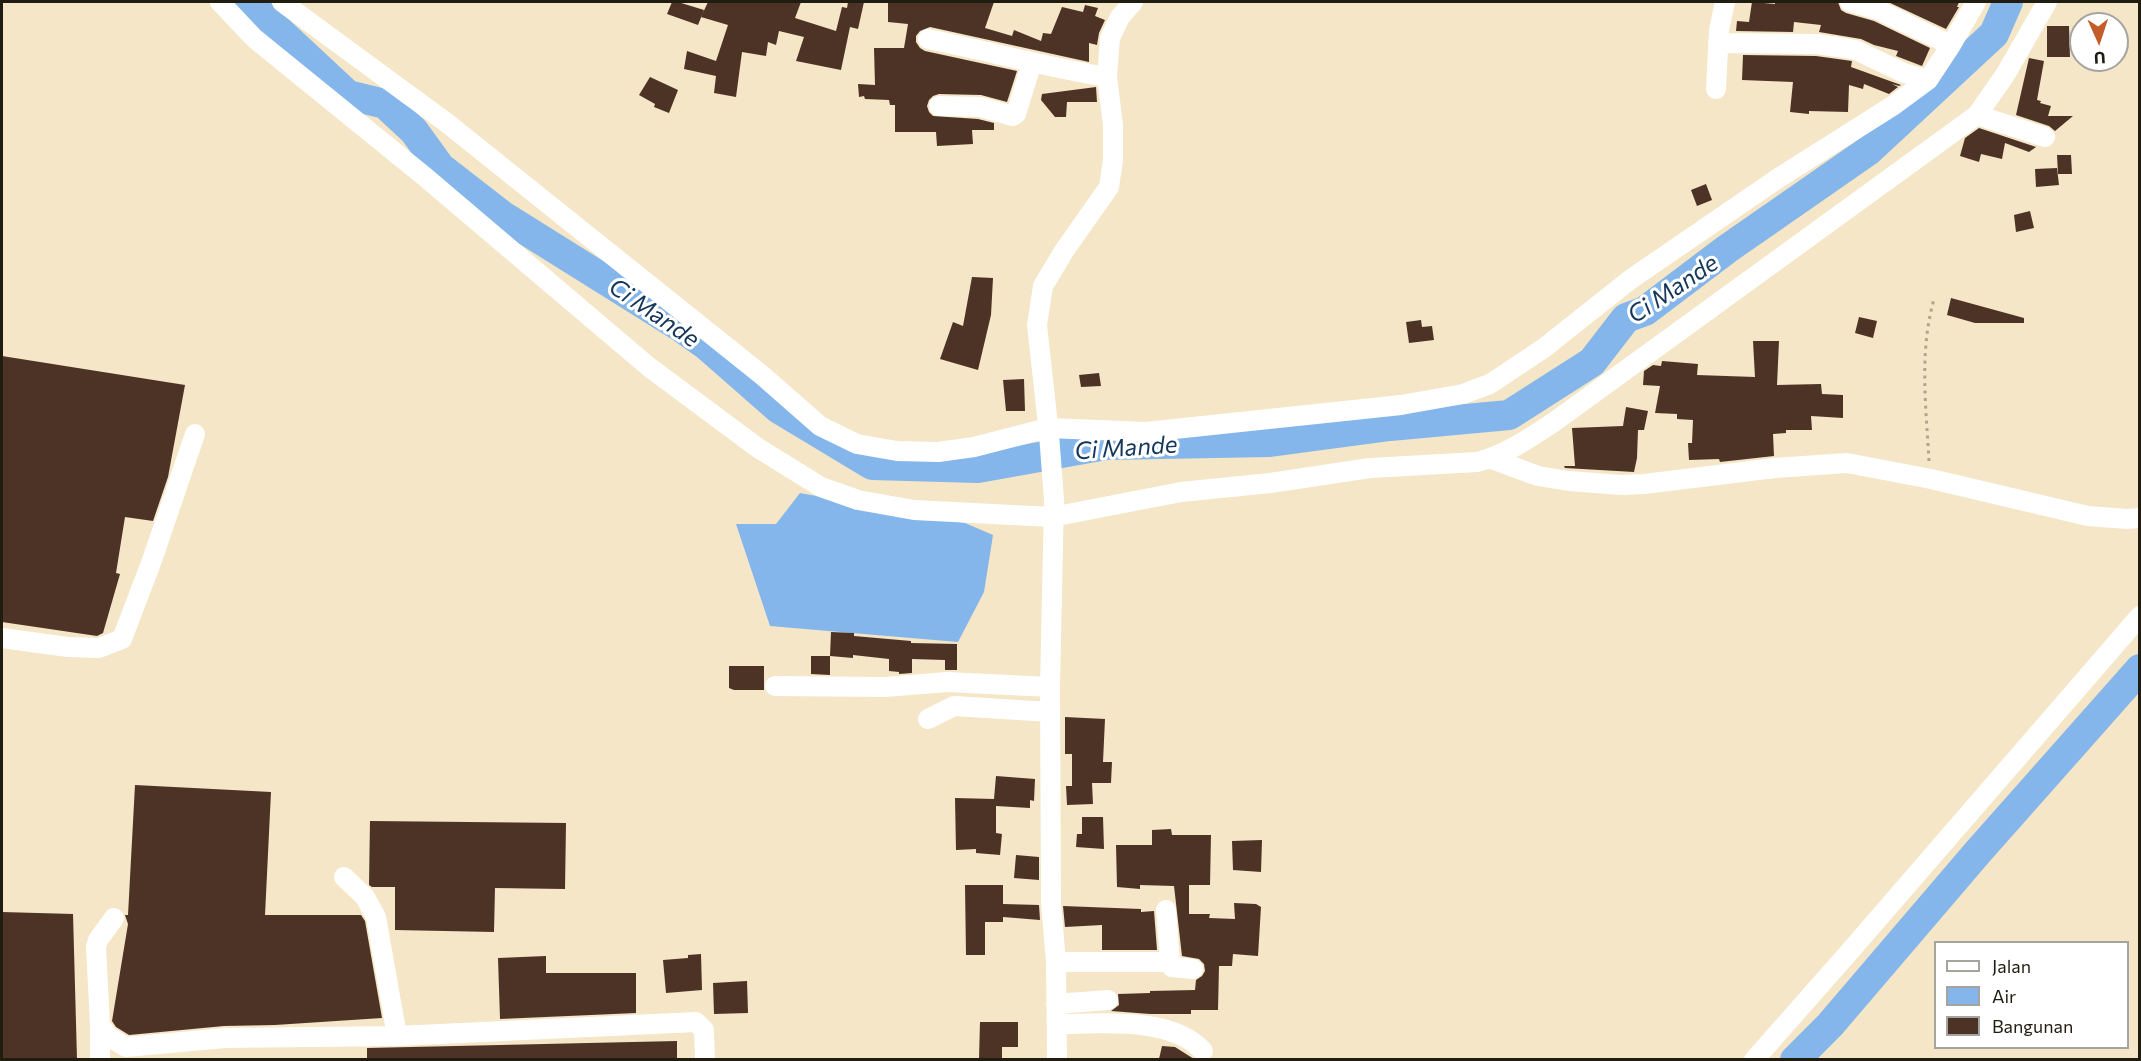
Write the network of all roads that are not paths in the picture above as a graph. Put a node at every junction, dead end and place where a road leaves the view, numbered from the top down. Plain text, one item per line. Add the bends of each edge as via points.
1 (220, 2) edge
2 (282, 2) edge
3 (1129, 2) edge
4 (1725, 2) edge
5 (1850, 2) edge
6 (1976, 2) edge
7 (2047, 2) edge
8 (928, 39) dead end
9 (1718, 43) junction
10 (1951, 45) junction
11 (1032, 62) junction
12 (1107, 77) junction
13 (1928, 80) junction
14 (1716, 89) dead end
15 (939, 106) dead end
16 (1977, 114) junction
17 (2045, 137) dead end
18 (1049, 431) junction
19 (195, 434) dead end
20 (1492, 459) junction
21 (1053, 508) junction
22 (2133, 518) edge
23 (2139, 616) edge
24 (2, 638) edge
25 (775, 686) dead end
26 (1050, 687) junction
27 (1050, 712) junction
28 (928, 719) dead end
29 (344, 877) dead end
30 (1166, 910) dead end
31 (114, 918) dead end
32 (1056, 962) junction
33 (1170, 962) junction
34 (1193, 969) dead end
35 (1108, 1000) dead end
36 (1056, 1004) junction
37 (1057, 1024) junction
38 (100, 1025) junction
39 (397, 1036) junction
40 (1203, 1051) dead end
41 (142, 1053) edge
42 (100, 1059) edge
43 (705, 1059) edge
44 (1057, 1059) edge
45 (1754, 1059) edge

1 - 21 street via 254,38 649,367 758,448 821,487 858,500 914,510
2 - 18 street via 447,123 820,426 857,444 917,452 974,447
3 - 12 street via 1110,38
4 - 9 street
5 - 10 street via 1878,10
6 - 10 street
7 - 16 street via 2005,75
8 - 11 street
9 - 13 street via 1838,46
9 - 14 street
10 - 13 street
11 - 12 street
11 - 15 street via 1013,116 980,107
12 - 18 street via 1113,125 1109,187 1043,286 1038,311 1037,336
13 - 18 street via 1632,279 1544,348 1490,384 1463,394 1401,405 1146,432
16 - 17 street
16 - 20 street via 1554,422
18 - 21 street
19 - 24 street via 122,639 99,648
20 - 21 street via 1370,468
20 - 22 street via 1539,476 1621,484 1847,463 2088,516
21 - 26 street
23 - 45 street
25 - 26 street via 885,687 947,682
26 - 27 street
27 - 28 street via 954,706
27 - 32 street via 1051,903
29 - 39 street via 365,897 376,917
30 - 33 street
31 - 38 street via 96,947
32 - 33 street
32 - 36 street
33 - 34 street via 1176,969
35 - 36 street
36 - 37 street
37 - 40 street via 1142,1025 1187,1038
37 - 44 street
38 - 41 street via 116,1042
38 - 42 street
39 - 41 street via 225,1038
39 - 43 street via 696,1022 704,1030

